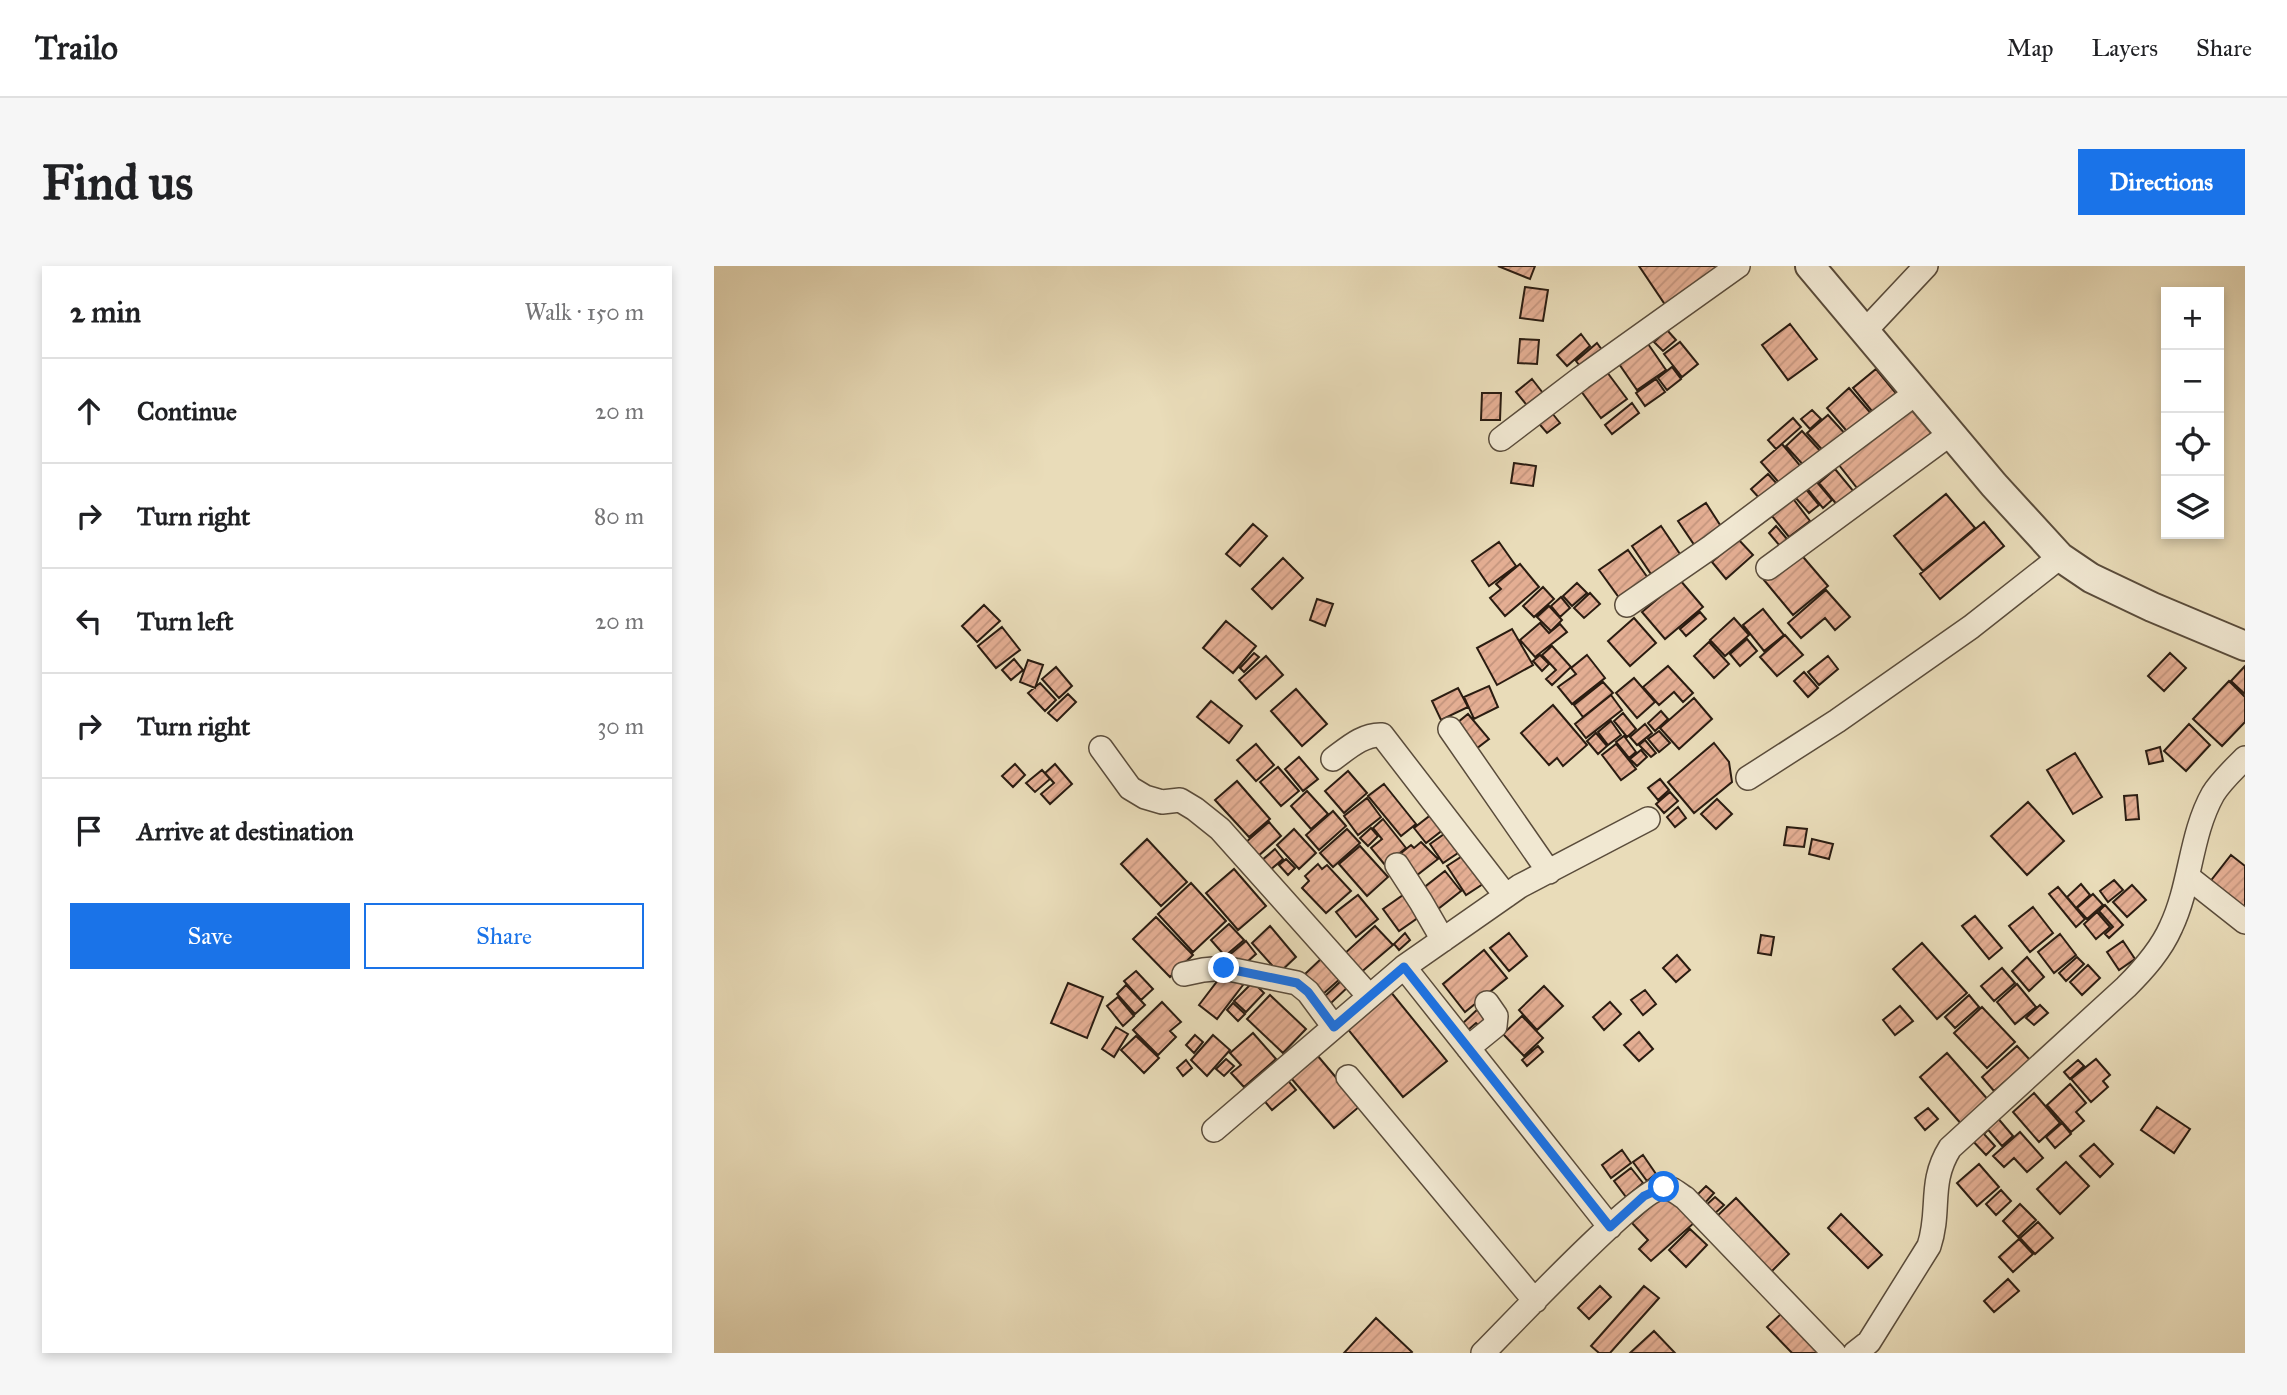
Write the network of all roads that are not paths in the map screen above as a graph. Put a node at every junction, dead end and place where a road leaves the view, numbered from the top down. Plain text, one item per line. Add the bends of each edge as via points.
1 (1738, 266) edge
2 (1810, 266) edge
3 (1926, 266) edge
4 (1864, 332) junction
5 (1916, 393) junction
6 (1950, 434) junction
7 (1501, 439) dead end
8 (2060, 557) junction
9 (1768, 568) dead end
10 (1627, 605) dead end
11 (2245, 646) edge
12 (1450, 729) dead end
13 (1101, 748) dead end
14 (2245, 758) edge
15 (1333, 759) dead end
16 (1748, 778) dead end
17 (1648, 819) dead end
18 (1397, 865) dead end
19 (1549, 872) junction
20 (2188, 877) junction
21 (1506, 896) junction
22 (2245, 922) edge
23 (1443, 940) junction
24 (1404, 967) junction
25 (1184, 974) dead end
26 (1369, 996) junction
27 (1487, 1003) dead end
28 (1334, 1027) junction
29 (1468, 1048) junction
30 (1348, 1077) dead end
31 (1213, 1130) dead end
32 (1610, 1227) junction
33 (1535, 1301) junction
34 (1862, 1351) edge
35 (1483, 1353) edge
36 (1834, 1353) edge

1 - 7 street
2 - 4 street
3 - 4 street
4 - 5 street
5 - 6 street
5 - 10 street via 1712,547
6 - 8 street
6 - 9 street
8 - 11 street via 2091,579
8 - 16 street via 1971,627
12 - 19 street
13 - 26 street via 1130,788 1162,802 1180,800 1220,829
14 - 20 street via 2215,791 2205,810
15 - 21 street via 1353,744 1382,735
17 - 19 street
18 - 23 street
19 - 21 street
20 - 22 street
20 - 34 street via 2171,929 2148,964 1950,1148 1939,1166 1930,1246
21 - 23 street
23 - 24 street
24 - 26 street
24 - 29 street
25 - 28 street via 1224,968 1297,983
26 - 28 street
27 - 29 street via 1496,1016 1496,1026
28 - 31 street
29 - 32 street
30 - 33 street
32 - 33 street
32 - 36 street via 1644,1196 1672,1189
33 - 35 street

